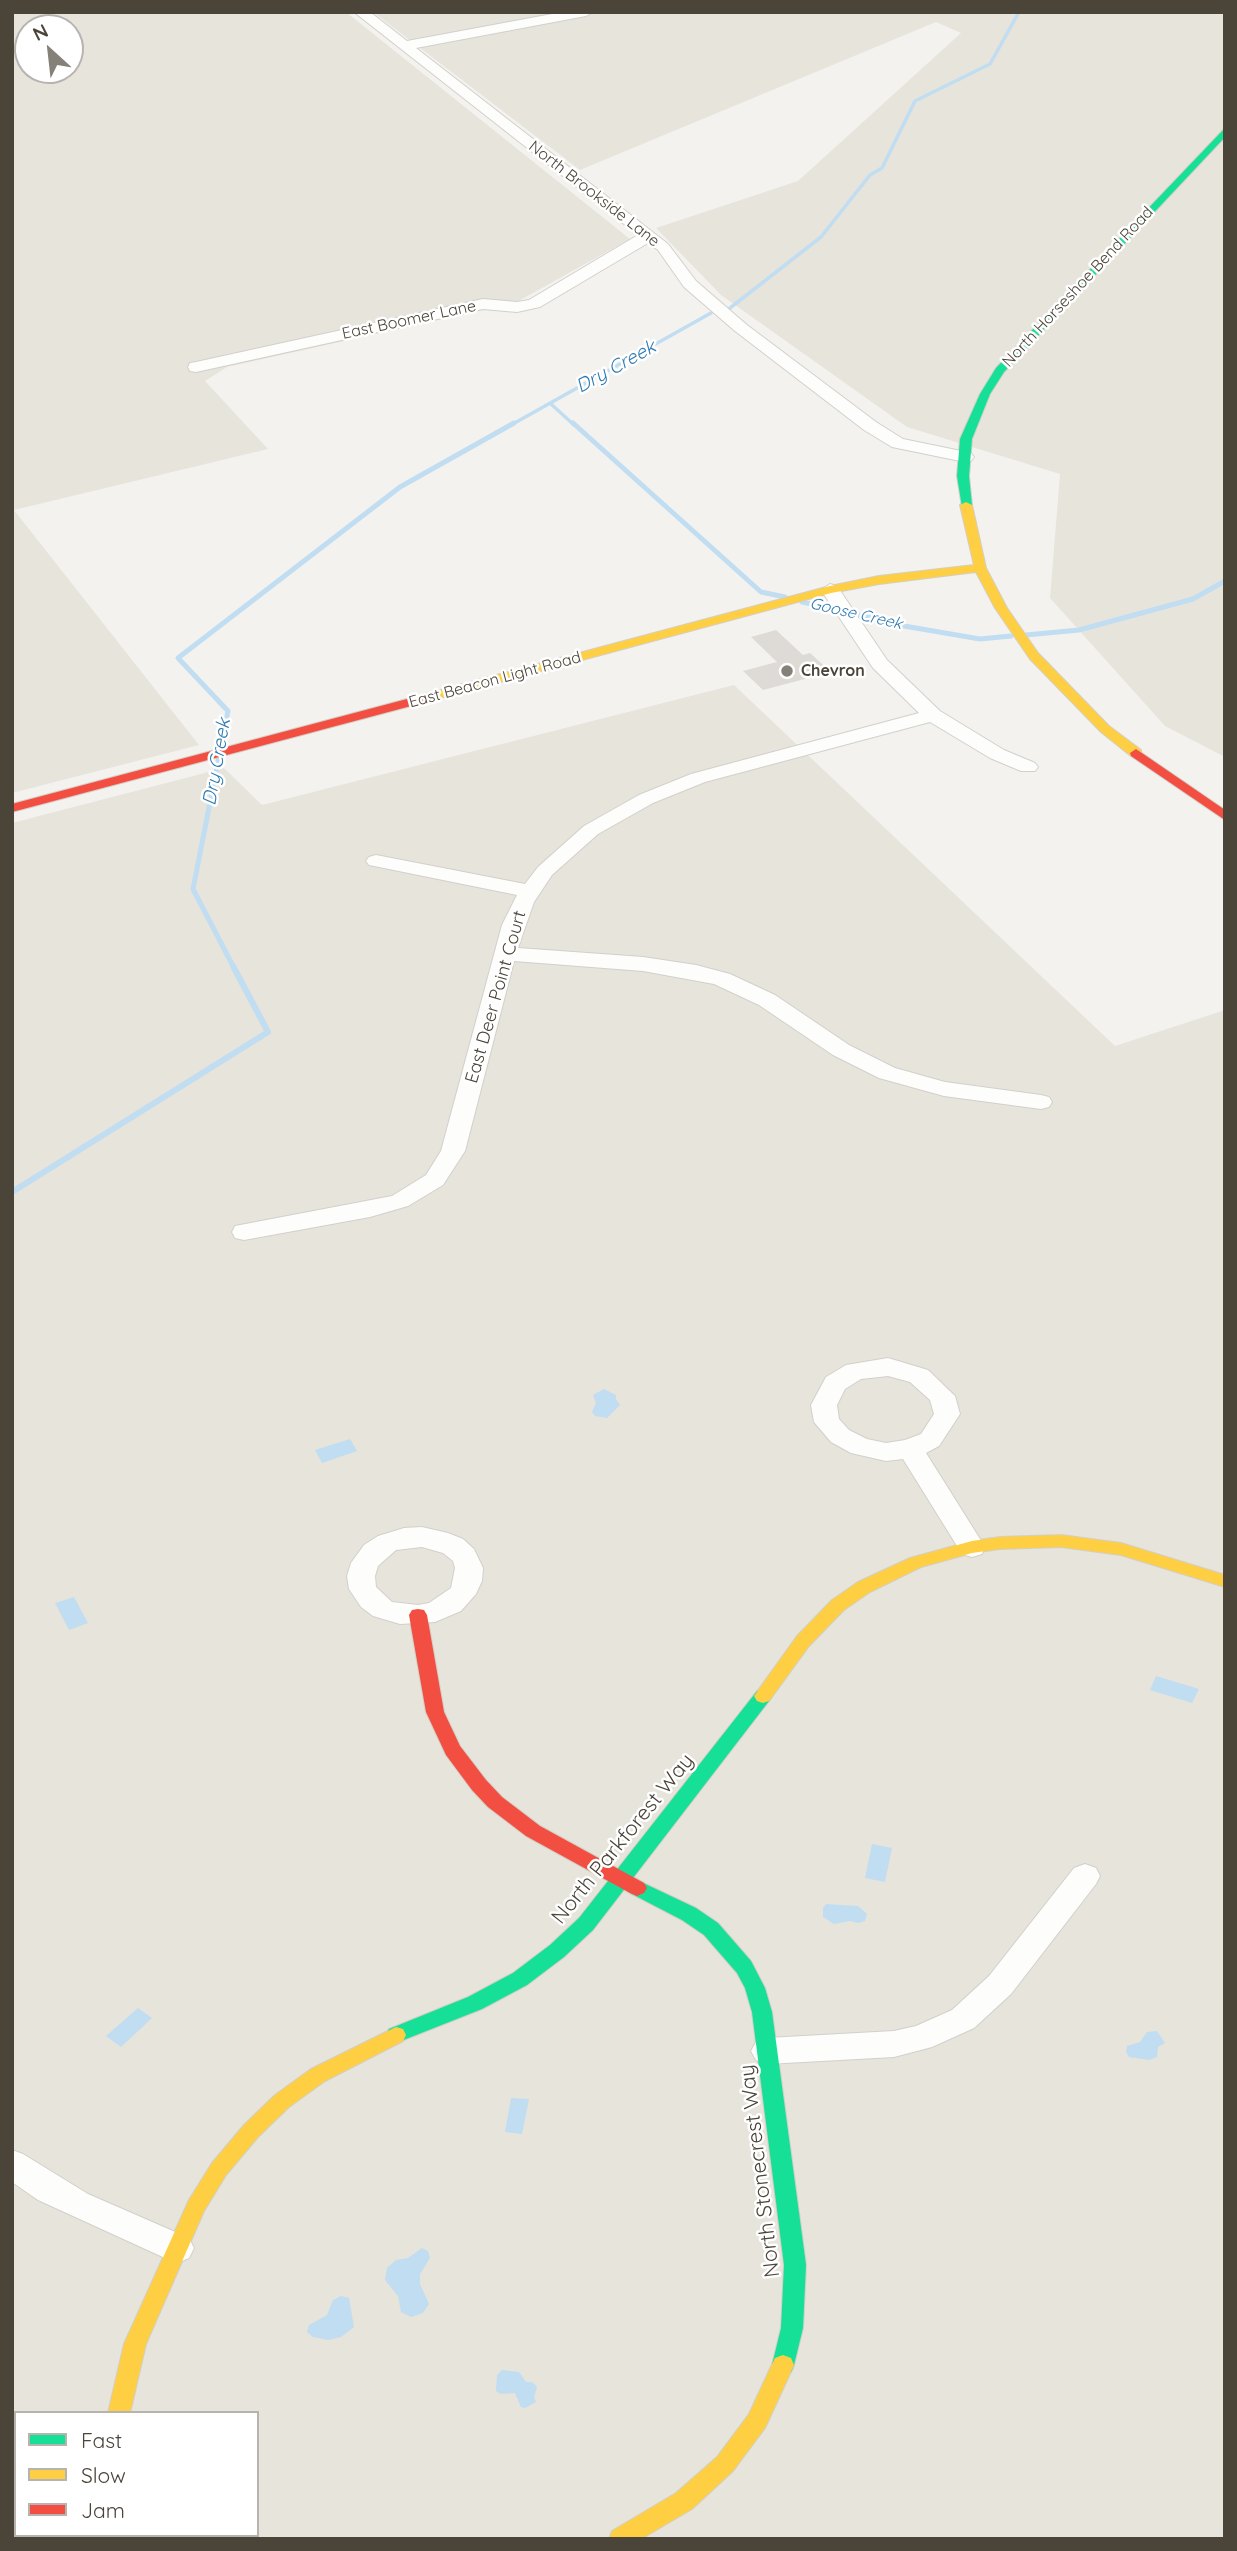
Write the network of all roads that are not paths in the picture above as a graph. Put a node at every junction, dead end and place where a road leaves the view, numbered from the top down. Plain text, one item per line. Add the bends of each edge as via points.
1 (361, 12) edge
2 (586, 12) edge
3 (405, 47) junction
4 (1225, 131) edge
5 (648, 236) junction
6 (196, 367) dead end
7 (965, 457) junction
8 (980, 568) junction
9 (830, 590) junction
10 (933, 715) junction
11 (1028, 767) dead end
12 (12, 808) edge
13 (1225, 816) edge
14 (376, 861) dead end
15 (530, 891) junction
16 (505, 954) junction
17 (1041, 1102) dead end
18 (244, 1232) dead end
19 (910, 1449) junction
20 (972, 1547) junction
21 (1225, 1581) edge
22 (418, 1615) dead end
23 (1085, 1876) dead end
24 (621, 1880) junction
25 (767, 2051) junction
26 (12, 2164) edge
27 (177, 2248) junction
28 (119, 2411) edge
29 (620, 2539) edge

1 - 3 street, North Brookside Lane
2 - 3 street
3 - 5 street, North Brookside Lane
4 - 7 main road, North Horseshoe Bend Road via 1000,370 975,416
5 - 6 street, East Boomer Lane via 534,304 483,304
5 - 7 street, North Brookside Lane via 663,247 691,284 741,328 870,426 898,443
7 - 8 main road, North Horseshoe Bend Road via 966,508
8 - 9 main road, East Beacon Light Road
8 - 13 main road, North Horseshoe Bend Road via 1016,632 1079,704 1156,769
9 - 10 street via 880,664
9 - 12 main road, East Beacon Light Road
10 - 11 street
10 - 15 street, East Deer Point Court via 698,778 646,799 568,848
14 - 15 street
15 - 16 street, East Deer Point Court
16 - 17 street via 696,972 745,989 841,1050 887,1073 944,1089
16 - 18 street, East Deer Point Court via 453,1152 435,1180 400,1201
19 - 19 street via 873,1450 840,1436 827,1422 824,1405 835,1383 855,1371 888,1367 919,1376 935,1389 947,1414 930,1440
19 - 20 street
20 - 21 main road, North Parkforest Way via 1030,1541 1089,1544 1150,1556
20 - 24 main road, North Parkforest Way via 890,1573 855,1593 818,1623
22 - 24 main road, North Stonecrest Way via 435,1712 465,1768 495,1802 533,1832
23 - 25 street via 1000,1985 963,2019 921,2038 894,2044
24 - 25 main road, North Stonecrest Way via 689,1914 729,1947 755,1988
24 - 27 main road, North Parkforest Way via 586,1923 520,1979 352,2055 282,2101 219,2169
25 - 29 main road, North Stonecrest Way via 795,2265 792,2328 780,2375 757,2421 725,2464 684,2501
26 - 27 street via 68,2199
27 - 28 main road, North Parkforest Way via 135,2344

